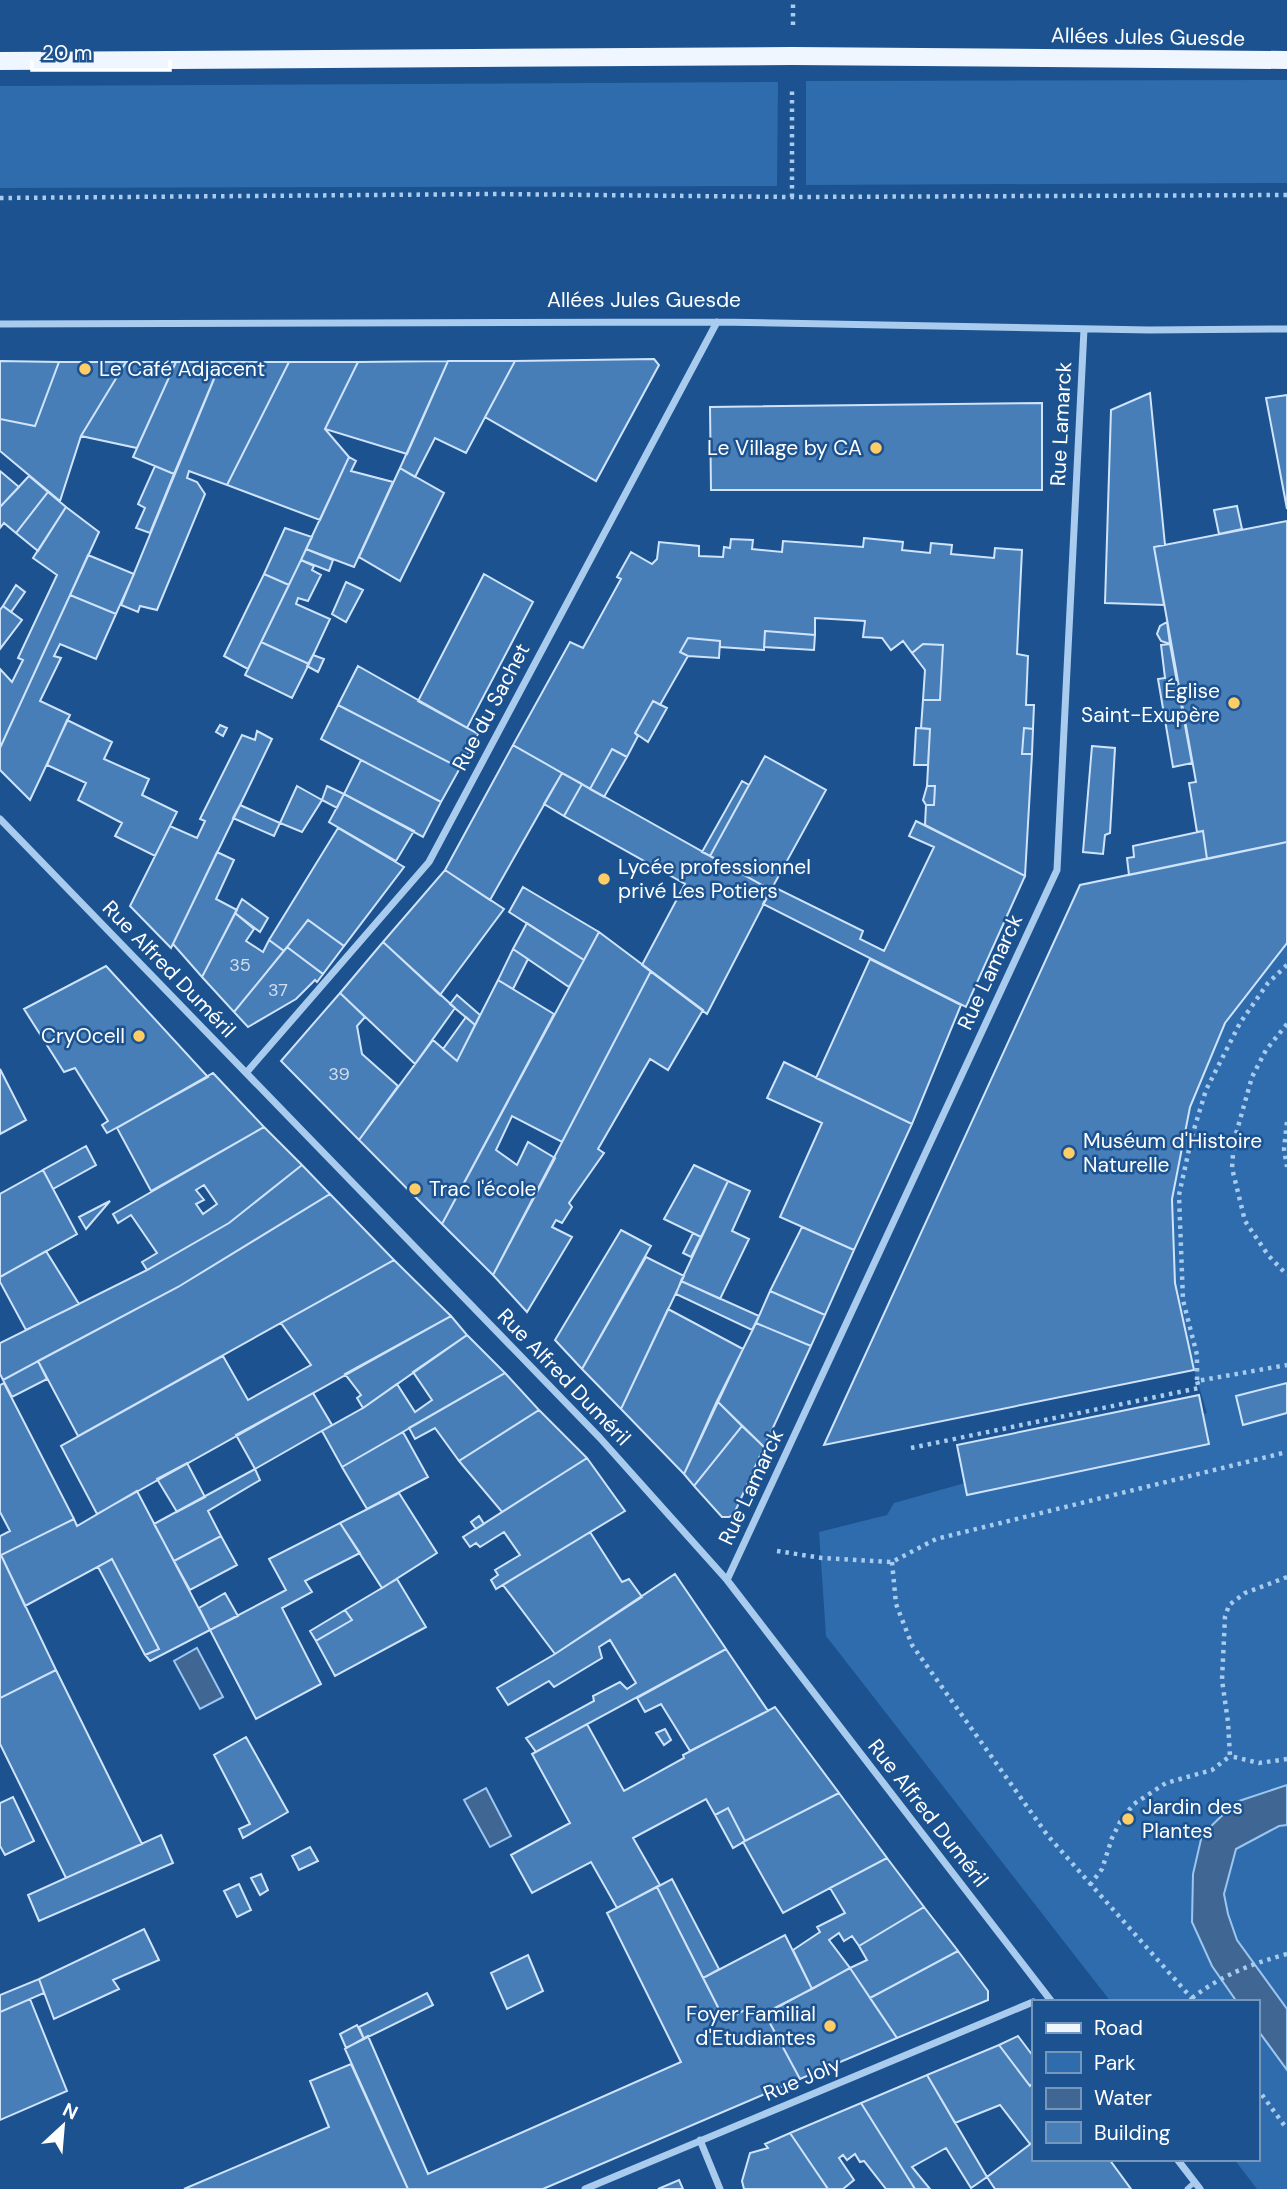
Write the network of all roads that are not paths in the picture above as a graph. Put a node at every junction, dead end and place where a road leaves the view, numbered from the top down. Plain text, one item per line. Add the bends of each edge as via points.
1 (0, 61) edge
2 (1287, 61) edge
3 (717, 322) junction
4 (0, 324) edge
5 (1084, 329) junction
6 (1287, 329) edge
7 (0, 819) edge
8 (246, 1073) junction
9 (727, 1580) junction
10 (1050, 1999) edge
11 (1032, 2003) edge
12 (700, 2140) junction
13 (1179, 2161) edge
14 (1198, 2186) edge
15 (585, 2189) edge
16 (720, 2189) edge
17 (1186, 2189) edge

1 - 2 main road, Allées Jules Guesde via 792,56
3 - 4 street, Allées Jules Guesde
3 - 5 street, Allées Jules Guesde
3 - 8 street, Rue du Sachet via 429,862
5 - 6 street, Allées Jules Guesde
5 - 9 street, Rue Lamarck via 1057,870
7 - 8 street, Rue Alfred Duméril
8 - 9 street, Rue Alfred Duméril via 590,1428
9 - 10 street, Rue Alfred Duméril
11 - 12 street, Rue Joly
12 - 15 street, Rue Joly
12 - 16 street
13 - 14 street
14 - 17 lane

